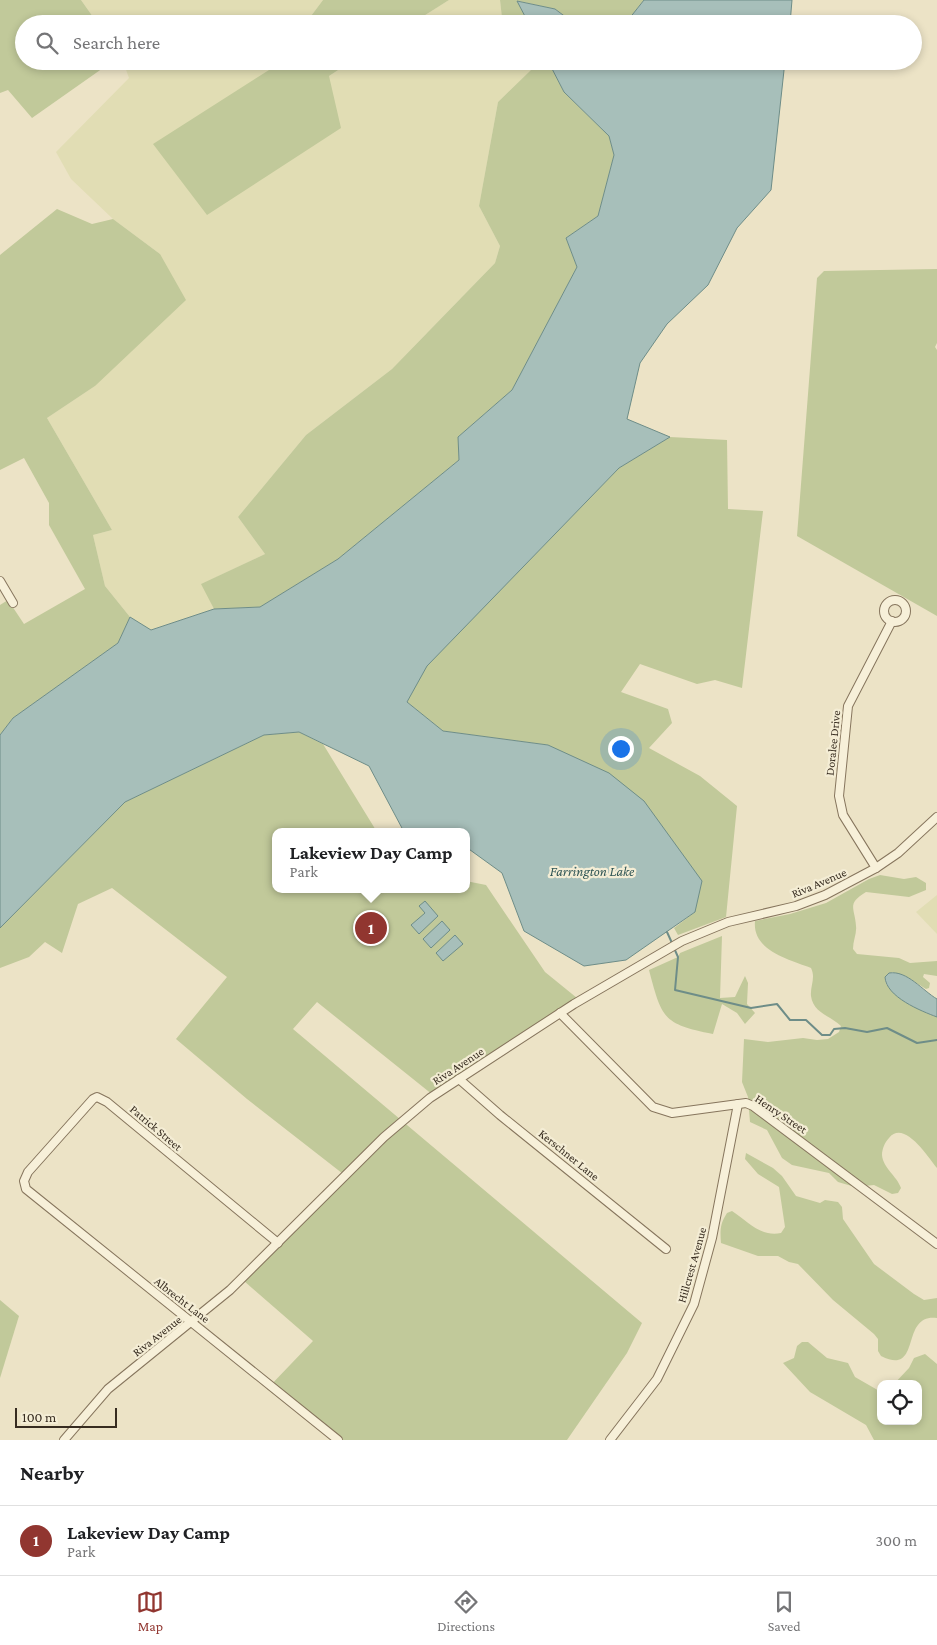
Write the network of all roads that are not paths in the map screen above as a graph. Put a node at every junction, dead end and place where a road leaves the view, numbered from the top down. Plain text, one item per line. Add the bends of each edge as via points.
1 (0, 581) edge
2 (14, 603) dead end
3 (892, 621) dead end
4 (937, 817) edge
5 (876, 868) junction
6 (560, 1013) junction
7 (459, 1079) junction
8 (738, 1104) junction
9 (28, 1172) joint
10 (278, 1243) junction
11 (937, 1244) edge
12 (666, 1250) dead end
13 (191, 1324) junction
14 (64, 1440) edge
15 (338, 1440) edge
16 (610, 1440) edge

1 - 2 street
3 - 5 street, Doralee Drive via 848,706 839,796 843,816
4 - 5 street, Riva Avenue via 904,848
5 - 6 street, Riva Avenue via 810,901 723,924 677,944
6 - 7 street, Riva Avenue
6 - 8 street, Henry Street via 653,1107 672,1112
7 - 10 street, Riva Avenue via 430,1098 384,1137
7 - 12 street, Kerschner Lane
8 - 11 street, Henry Street via 753,1106 782,1126
8 - 16 street, Hillcrest Avenue via 712,1238 694,1304 657,1379
9 - 10 street, Patrick Street via 92,1099 102,1098
9 - 13 street, Albrecht Lane via 24,1181 26,1189
10 - 13 street, Riva Avenue
13 - 14 street, Riva Avenue via 108,1389
13 - 15 street, Albrecht Lane via 203,1330

